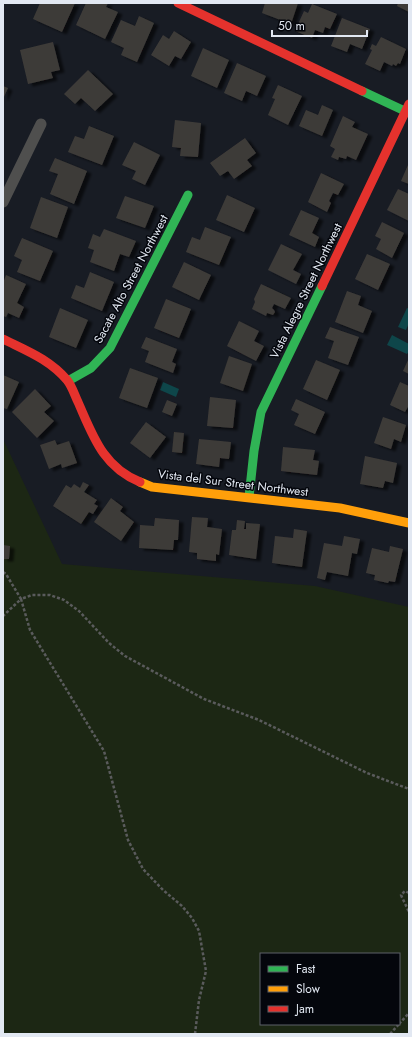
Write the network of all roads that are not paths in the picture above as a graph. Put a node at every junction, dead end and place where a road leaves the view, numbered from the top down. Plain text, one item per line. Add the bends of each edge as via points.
1 (178, 3) edge
2 (408, 109) edge
3 (41, 124) dead end
4 (188, 195) dead end
5 (3, 202) edge
6 (3, 339) edge
7 (68, 381) junction
8 (249, 497) junction
9 (409, 523) edge

1 - 2 street
2 - 8 street, Vista Alegre Street Northwest via 261,412
3 - 5 street
4 - 7 street, Sacate Alto Street Northwest via 110,348 91,368
6 - 7 street, Vista del Sur Street Northwest via 43,358
7 - 8 street, Vista del Sur Street Northwest via 97,445 115,468 132,479 152,487
8 - 9 street, Vista del Sur Street Northwest via 340,508

